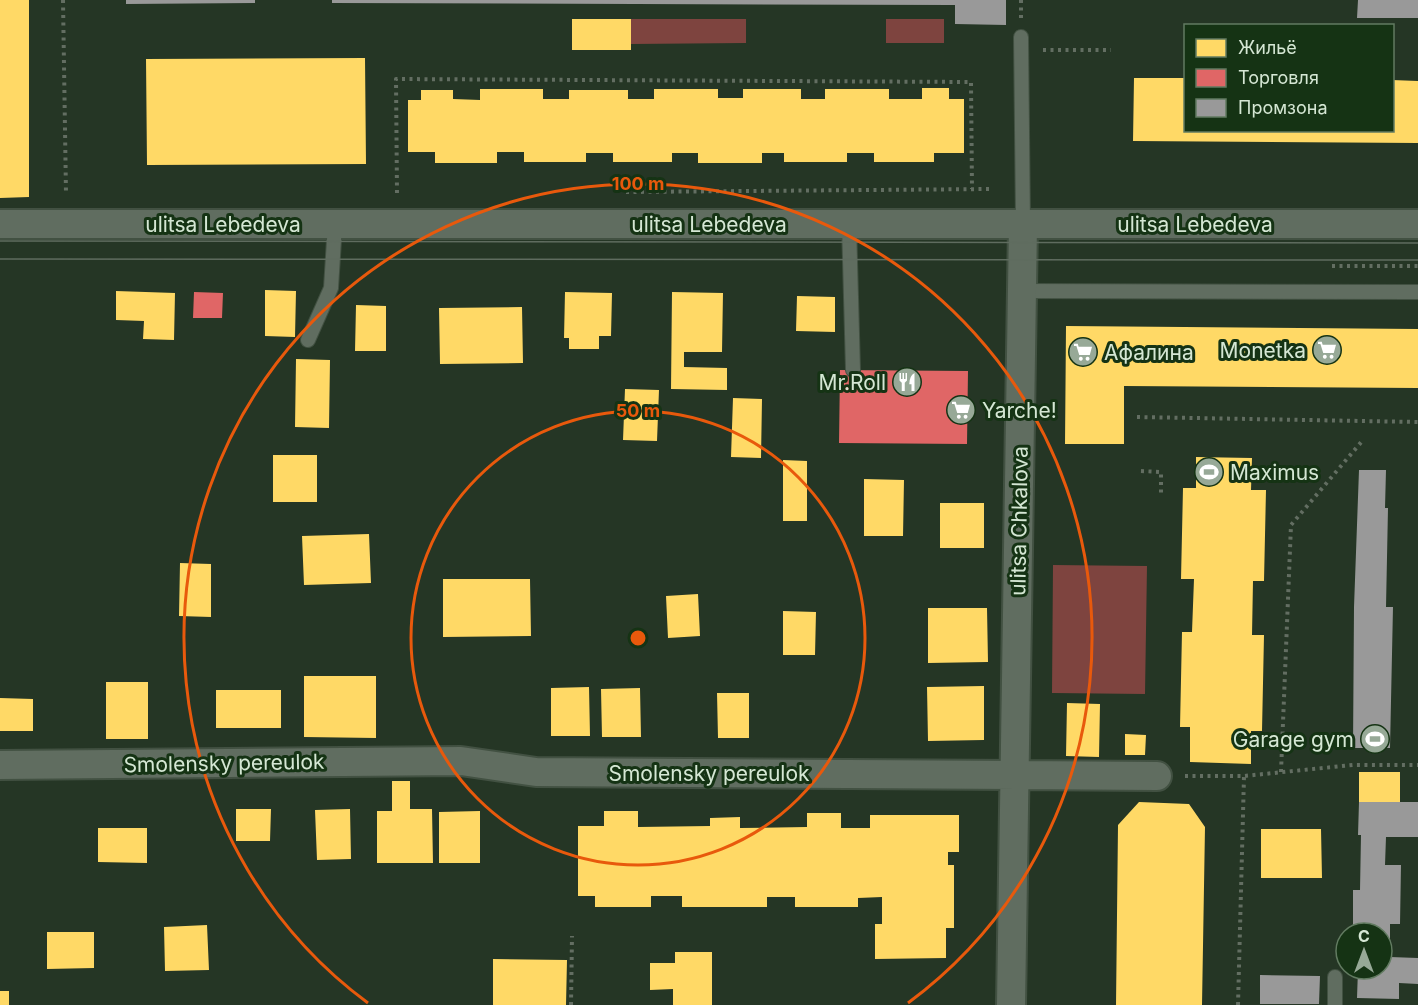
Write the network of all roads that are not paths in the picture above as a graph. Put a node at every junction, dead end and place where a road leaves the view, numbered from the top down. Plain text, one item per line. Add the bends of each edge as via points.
1 (1021, 37) dead end
2 (0, 224) edge
3 (335, 224) junction
4 (849, 224) junction
5 (1023, 224) junction
6 (1418, 224) edge
7 (1023, 291) junction
8 (1418, 292) edge
9 (309, 340) dead end
10 (852, 370) dead end
11 (0, 765) edge
12 (1015, 774) junction
13 (1158, 776) road end
14 (1335, 981) edge
15 (1011, 1005) edge
16 (1335, 1005) edge

1 - 5 lane, ulitsa Chkalova
2 - 3 street, ulitsa Lebedeva
3 - 4 street, ulitsa Lebedeva
3 - 9 lane via 331,288
4 - 5 street, ulitsa Lebedeva
4 - 10 lane
5 - 6 street, ulitsa Lebedeva
5 - 7 street, ulitsa Chkalova
7 - 8 lane
7 - 12 street, ulitsa Chkalova
11 - 12 street, Smolensky pereulok via 461,760 536,772
12 - 13 street, Smolensky pereulok
12 - 15 street, ulitsa Chkalova
14 - 16 lane

